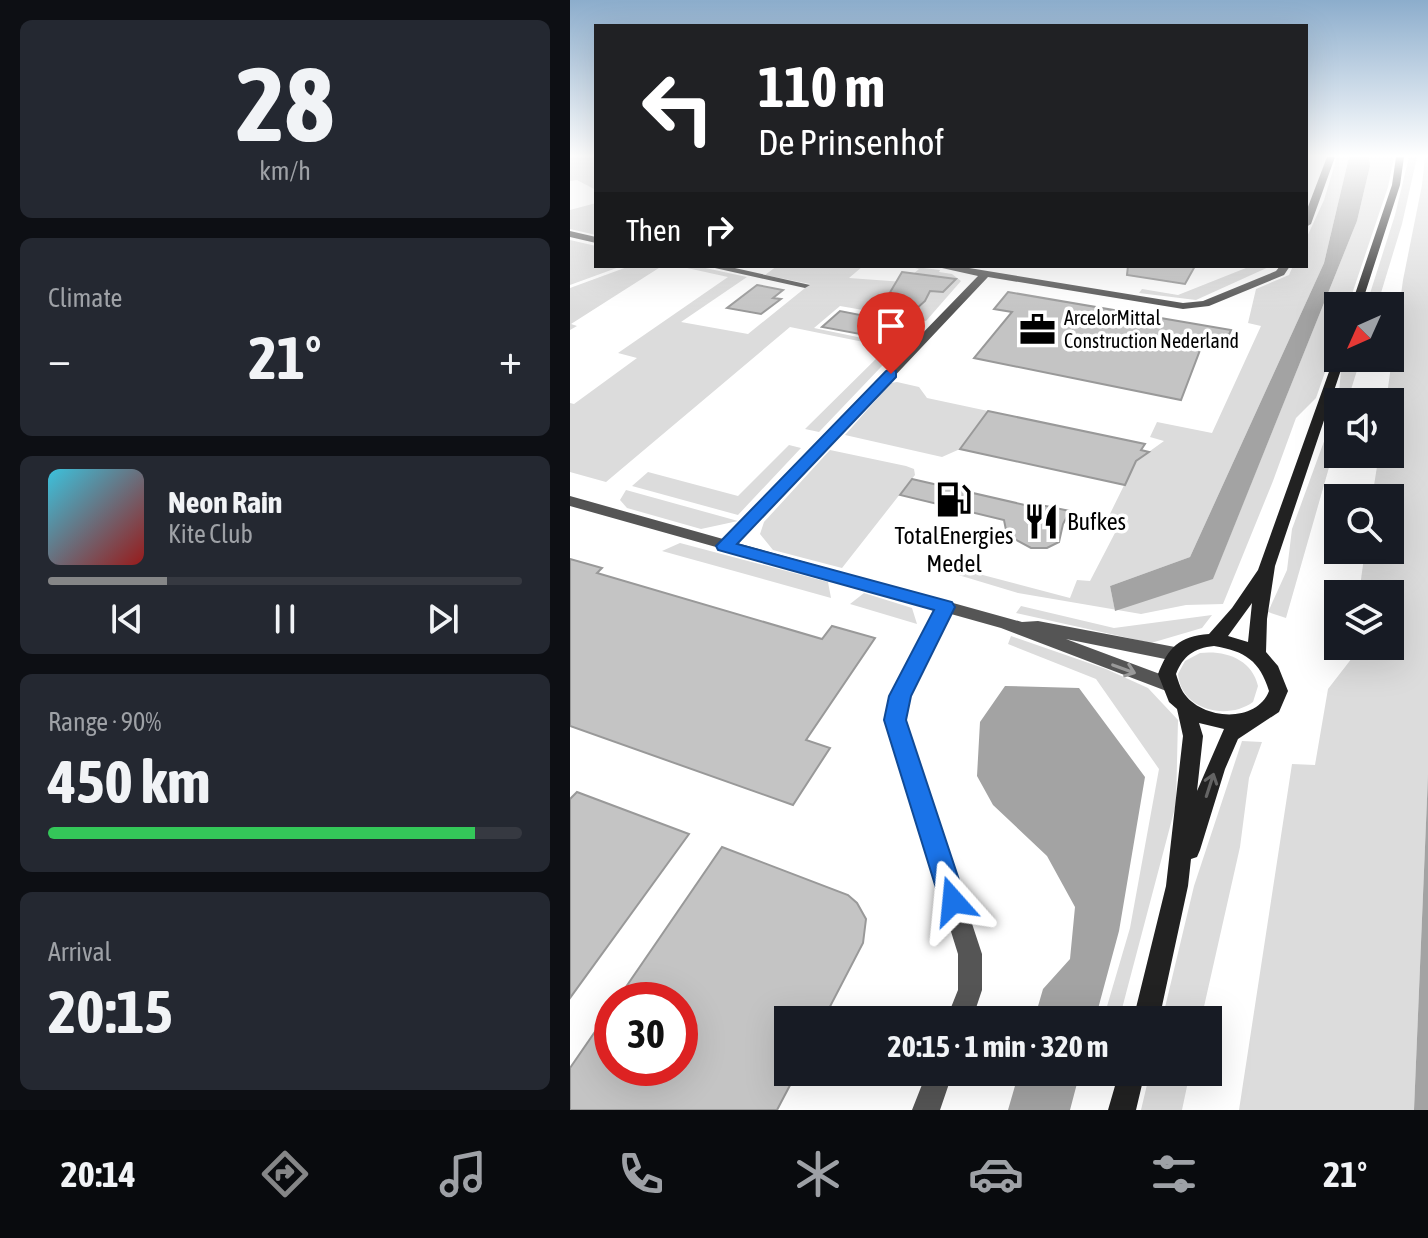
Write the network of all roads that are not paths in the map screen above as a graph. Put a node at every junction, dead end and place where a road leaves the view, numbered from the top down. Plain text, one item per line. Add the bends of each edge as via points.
1 (1388, 209) edge
2 (570, 234) edge
3 (594, 240) edge
4 (721, 268) edge
5 (950, 268) edge
6 (1284, 268) edge
7 (985, 274) junction
8 (805, 285) dead end
9 (1361, 292) edge
10 (1334, 372) edge
11 (570, 501) edge
12 (725, 546) junction
13 (1267, 566) junction
14 (946, 607) junction
15 (1022, 628) junction
16 (1214, 640) junction
17 (1175, 654) junction
18 (1257, 654) junction
19 (1169, 685) junction
20 (1186, 708) junction
21 (1249, 721) junction
22 (1177, 886) junction
23 (964, 1006) edge
24 (1149, 1006) edge
25 (935, 1086) edge
26 (1128, 1086) edge
27 (926, 1110) edge
28 (1122, 1110) edge

1 - 9 street
2 - 3 street
4 - 8 street
5 - 7 street
6 - 7 street via 1194,306
7 - 12 street
10 - 13 street
11 - 12 street
12 - 14 street
13 - 16 street
13 - 18 street
14 - 15 street
14 - 23 street via 900,696 895,720 970,954 970,990
15 - 17 street
15 -> 19 street
16 - 17 street via 1199,641
16 - 18 street
17 - 19 street via 1169,663
18 - 21 street via 1276,677 1278,691 1264,715
19 - 20 street
20 - 21 street via 1217,722
20 - 22 street via 1193,736
22 -> 21 street via 1215,769 1231,734
22 - 24 street
25 - 27 street
26 - 28 street

